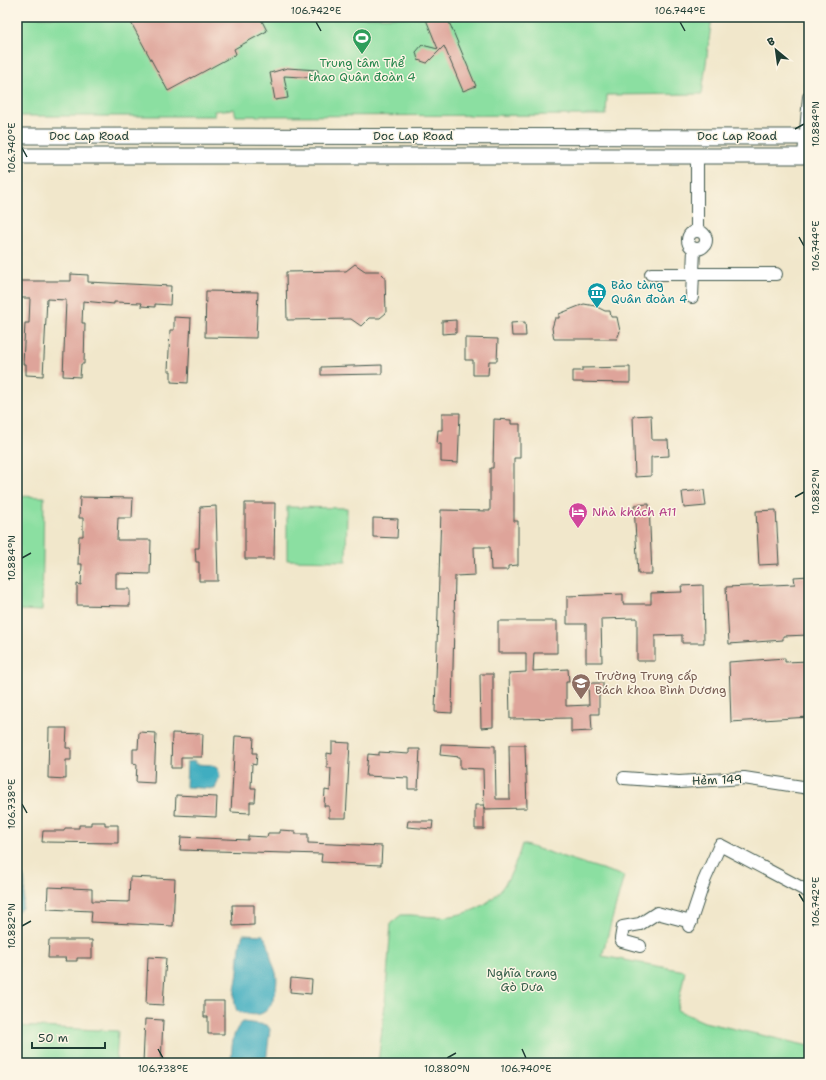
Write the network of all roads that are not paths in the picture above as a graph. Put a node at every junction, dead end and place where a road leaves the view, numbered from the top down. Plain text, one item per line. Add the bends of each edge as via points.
1 (809, 97) edge
2 (17, 136) edge
3 (808, 136) edge
4 (697, 155) junction
5 (806, 155) edge
6 (17, 156) edge
7 (651, 274) dead end
8 (693, 274) junction
9 (776, 274) dead end
10 (692, 297) dead end
11 (624, 778) dead end
12 (809, 788) edge
13 (809, 892) edge
14 (640, 946) dead end

1 - 3 street
2 - 3 main road, Doc Lap Road
3 - 5 street
4 - 5 main road, Doc Lap Road
4 - 6 main road, Doc Lap Road
4 - 8 street via 697,230 688,236 689,244 694,249
7 - 8 street
8 - 9 street
8 - 10 street
11 - 12 street, Hẻm 149 via 679,782 744,778
13 - 14 street via 720,845 704,881 690,924 657,913 640,924 623,927 620,939

